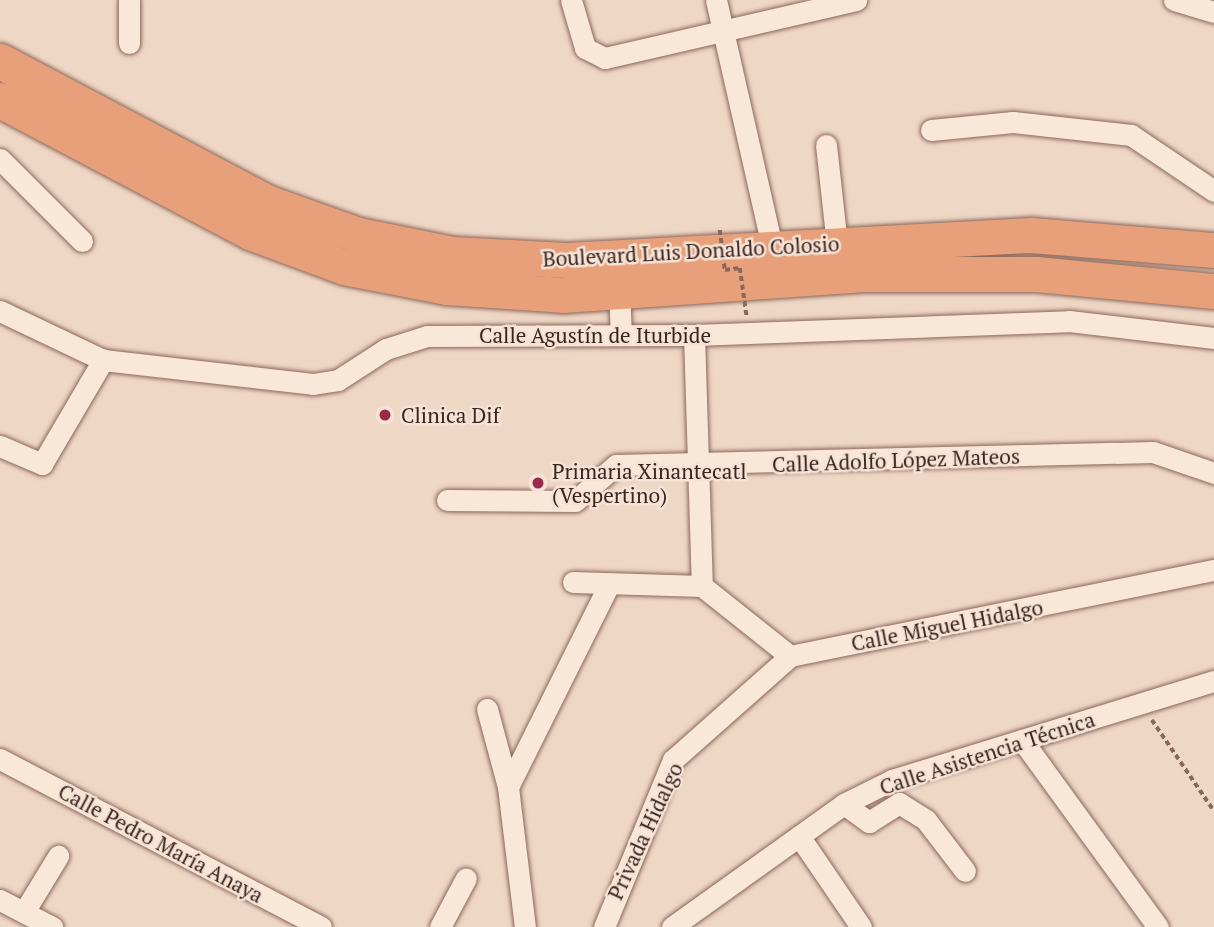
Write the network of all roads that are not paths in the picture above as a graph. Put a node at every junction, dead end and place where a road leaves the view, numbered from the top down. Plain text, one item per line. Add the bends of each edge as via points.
1 (129, 0) edge
2 (571, 0) edge
3 (716, 0) edge
4 (856, 0) edge
5 (1174, 0) edge
6 (1214, 12) edge
7 (725, 29) junction
8 (129, 43) dead end
9 (0, 61) edge
10 (0, 100) edge
11 (931, 130) dead end
12 (826, 145) dead end
13 (0, 159) edge
14 (1214, 191) edge
15 (82, 241) dead end
16 (837, 245) junction
17 (773, 250) junction
18 (1214, 250) edge
19 (619, 291) junction
20 (1214, 291) edge
21 (0, 311) edge
22 (621, 335) junction
23 (694, 335) junction
24 (1214, 338) edge
25 (103, 360) junction
26 (0, 446) edge
27 (696, 466) junction
28 (1214, 473) edge
29 (447, 500) dead end
30 (1214, 570) edge
31 (573, 582) dead end
32 (609, 584) junction
33 (702, 586) junction
34 (790, 656) junction
35 (1214, 681) edge
36 (486, 709) dead end
37 (1022, 740) junction
38 (0, 759) edge
39 (508, 787) junction
40 (844, 804) junction
41 (799, 836) junction
42 (58, 856) dead end
43 (965, 871) dead end
44 (466, 877) dead end
45 (0, 900) edge
46 (24, 912) junction
47 (684, 924) edge
48 (52, 927) edge
49 (321, 927) edge
50 (440, 927) edge
51 (525, 927) edge
52 (604, 927) edge
53 (861, 927) edge
54 (1158, 927) edge

1 - 8 street
2 - 7 street via 585,48 605,58
3 - 7 street
4 - 7 street
5 - 6 street
7 - 17 street
9 - 17 highway, Boulevard Luis Donaldo Colosio via 266,202 358,235 452,254 566,260
10 - 19 highway, Boulevard Luis Donaldo Colosio via 250,232 344,267 447,287
11 - 14 street via 1013,122 1130,135
12 - 16 street
13 - 15 street
16 - 17 highway, Boulevard Luis Donaldo Colosio
16 - 18 highway, Boulevard Luis Donaldo Colosio via 1031,235
19 - 20 highway, Boulevard Luis Donaldo Colosio via 860,274 1022,274
19 - 22 street
21 - 25 street, Calle Agustín de Iturbide
22 - 23 street, Calle Agustín de Iturbide
22 - 25 street, Calle Agustín de Iturbide via 411,337 338,380 313,384
23 - 24 street, Calle Agustín de Iturbide via 1069,321
23 - 27 street
25 - 26 street via 41,464
27 - 28 street, Calle Adolfo López Mateos via 1153,452
27 - 29 street, Calle Adolfo López Mateos via 616,465 575,501
27 - 33 street
30 - 34 street, Calle Miguel Hidalgo
31 - 32 street
32 - 33 street
32 - 39 street
33 - 34 street via 737,620
34 - 52 street, Privada Hidalgo via 673,760
35 - 37 street, Calle Asistencia Técnica
36 - 39 street
37 - 40 street, Calle Asistencia Técnica via 892,780
37 - 54 street
38 - 49 street, Calle Pedro María Anaya
39 - 51 street
40 - 41 street, Calle Asistencia Técnica
40 - 43 street via 869,822 899,803 926,820
41 - 47 street, Calle Asistencia Técnica
41 - 53 street
42 - 46 street
44 - 50 street
45 - 46 street
46 - 48 street

